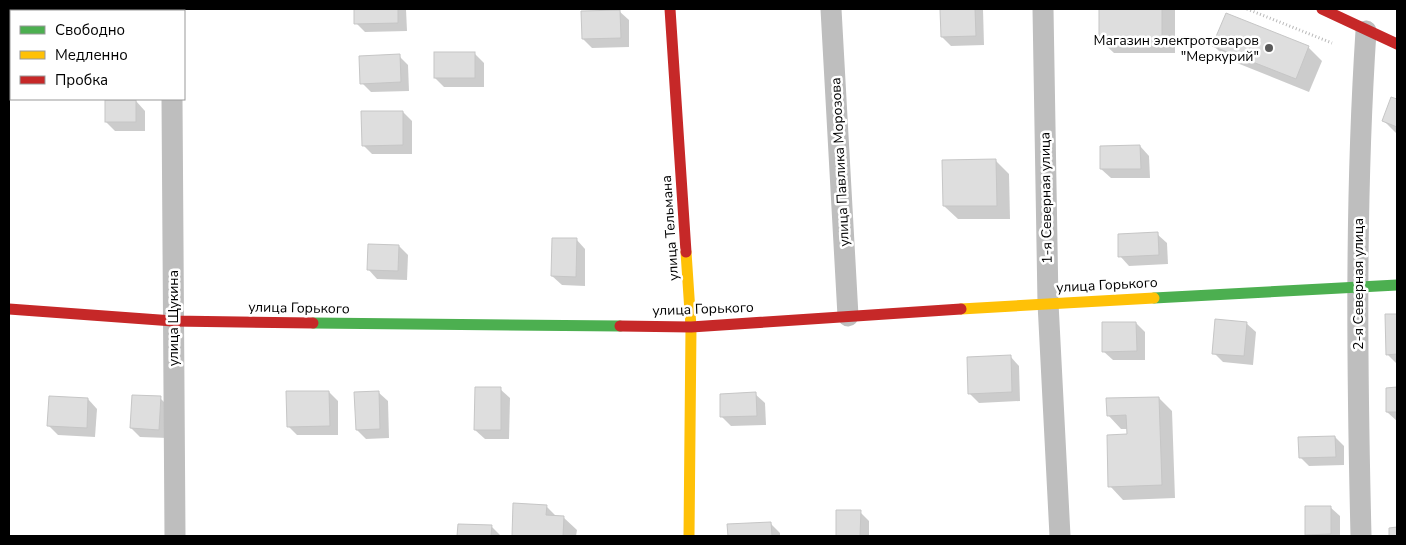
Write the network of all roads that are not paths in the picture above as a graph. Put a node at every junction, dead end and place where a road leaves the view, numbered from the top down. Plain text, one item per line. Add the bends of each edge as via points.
1 (670, 9) edge
2 (832, 9) edge
3 (1043, 9) edge
4 (1334, 11) edge
5 (1366, 31) junction
6 (1397, 44) edge
7 (172, 100) edge
8 (1397, 285) edge
9 (1356, 287) junction
10 (1048, 303) junction
11 (9, 309) edge
12 (848, 316) junction
13 (172, 321) junction
14 (691, 327) junction
15 (175, 536) edge
16 (689, 536) edge
17 (1060, 536) edge
18 (1361, 536) edge

1 - 14 street, улица Тельмана
2 - 12 street, улица Павлика Морозова
3 - 10 street, 1-я Северная улица
4 - 5 street
5 - 6 street
5 - 9 street, 2-я Северная улица
7 - 13 street, улица Щукина
8 - 9 street, улица Горького
9 - 10 street, улица Горького
9 - 18 street, 2-я Северная улица
10 - 12 street, улица Горького
10 - 17 street, 1-я Северная улица
11 - 13 street, улица Горького
12 - 14 street, улица Горького
13 - 14 street, улица Горького
13 - 15 street, улица Щукина
14 - 16 street, улица Тельмана

